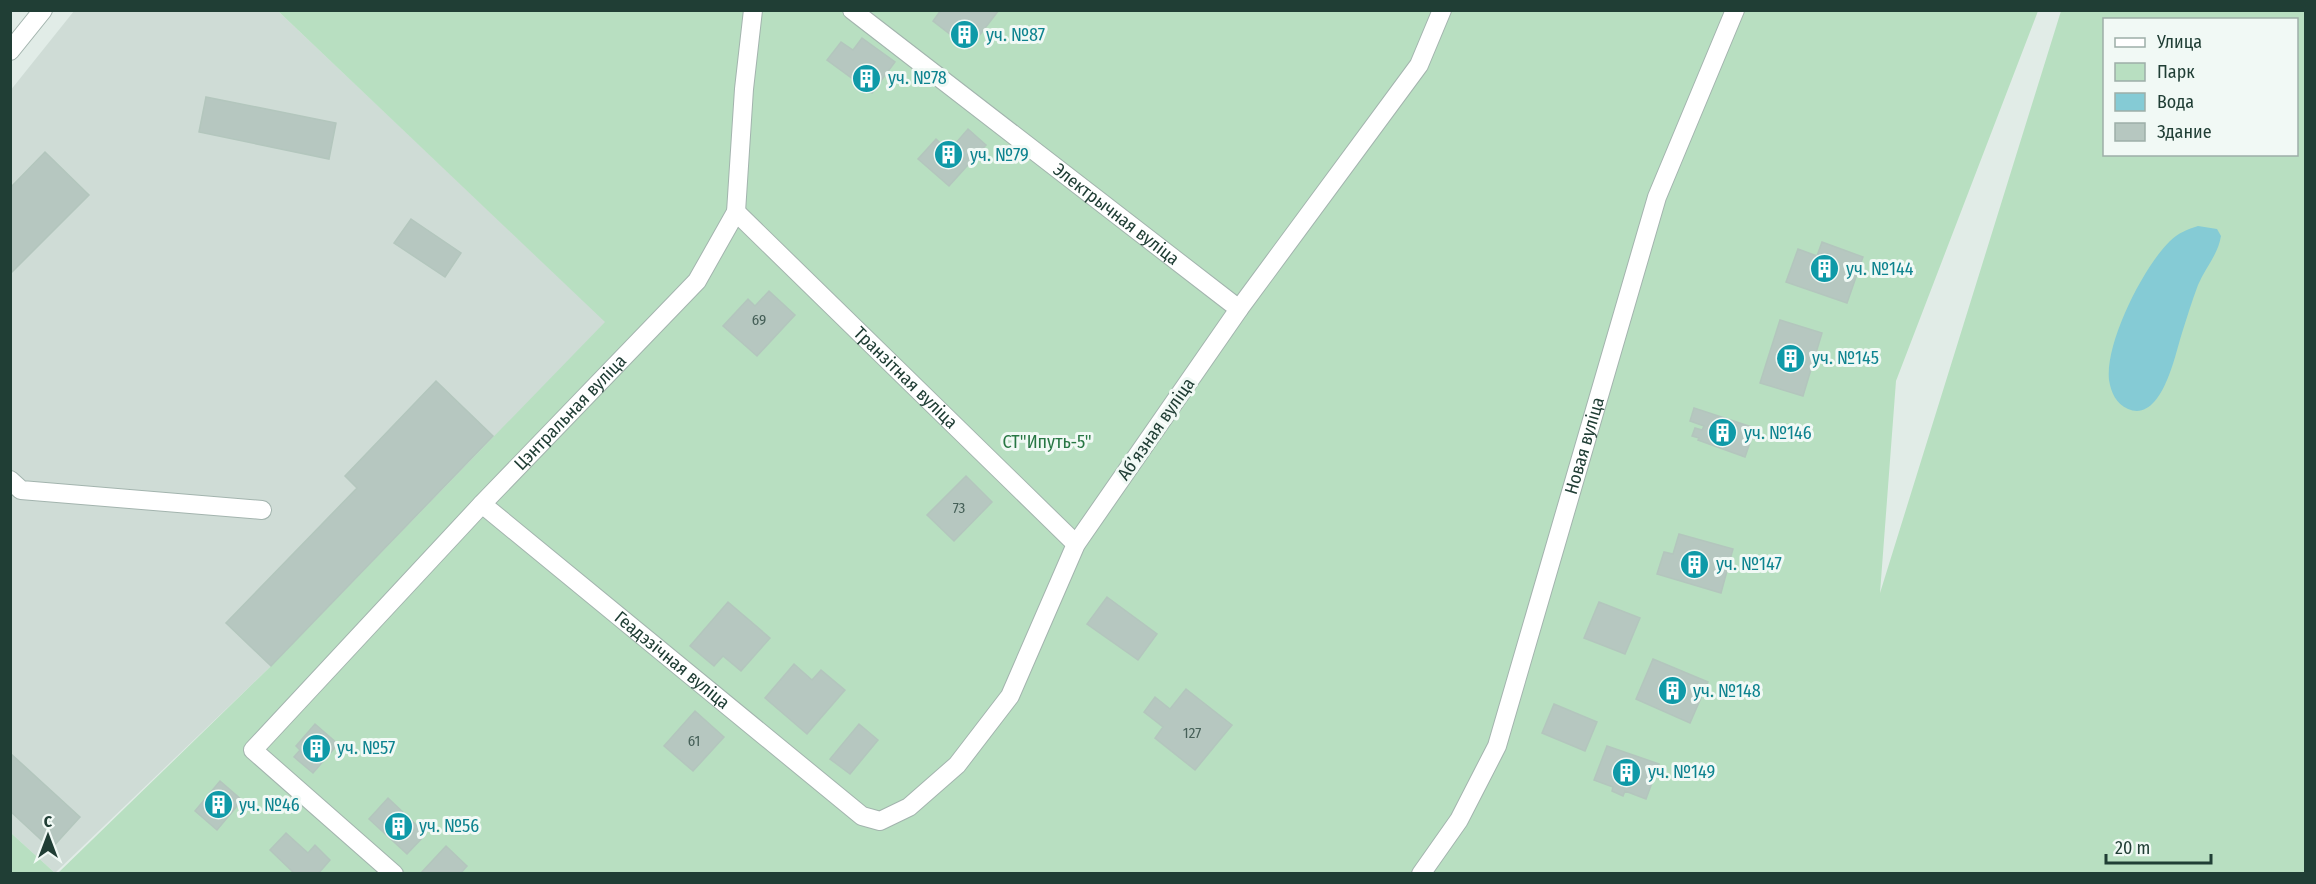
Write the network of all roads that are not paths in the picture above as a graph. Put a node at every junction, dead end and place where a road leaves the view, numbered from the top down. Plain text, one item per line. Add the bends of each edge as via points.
1 (43, 10) edge
2 (753, 10) edge
3 (852, 10) edge
4 (1442, 10) edge
5 (1735, 10) edge
6 (10, 51) edge
7 (736, 212) junction
8 (1239, 309) junction
9 (10, 480) edge
10 (482, 504) junction
11 (262, 510) dead end
12 (1076, 544) junction
13 (862, 816) joint
14 (394, 873) edge
15 (1421, 873) edge

1 - 6 street
2 - 7 street, Цэнтральная вуліца
3 - 8 street, Электрычная вуліца
4 - 8 street, Абʼязная вуліца via 1419,65
5 - 15 street, Новая вуліца via 1657,197 1497,746 1459,820
7 - 10 street, Цэнтральная вуліца via 697,281
7 - 12 street, Транзітная вуліца
8 - 12 street, Абʼязная вуліца
9 - 11 street via 21,490
10 - 13 street, Геадэзічная вуліца
10 - 14 street, Цэнтральная вуліца via 253,750
12 - 13 street, Абʼязная вуліца via 1010,696 957,765 909,807 880,821

